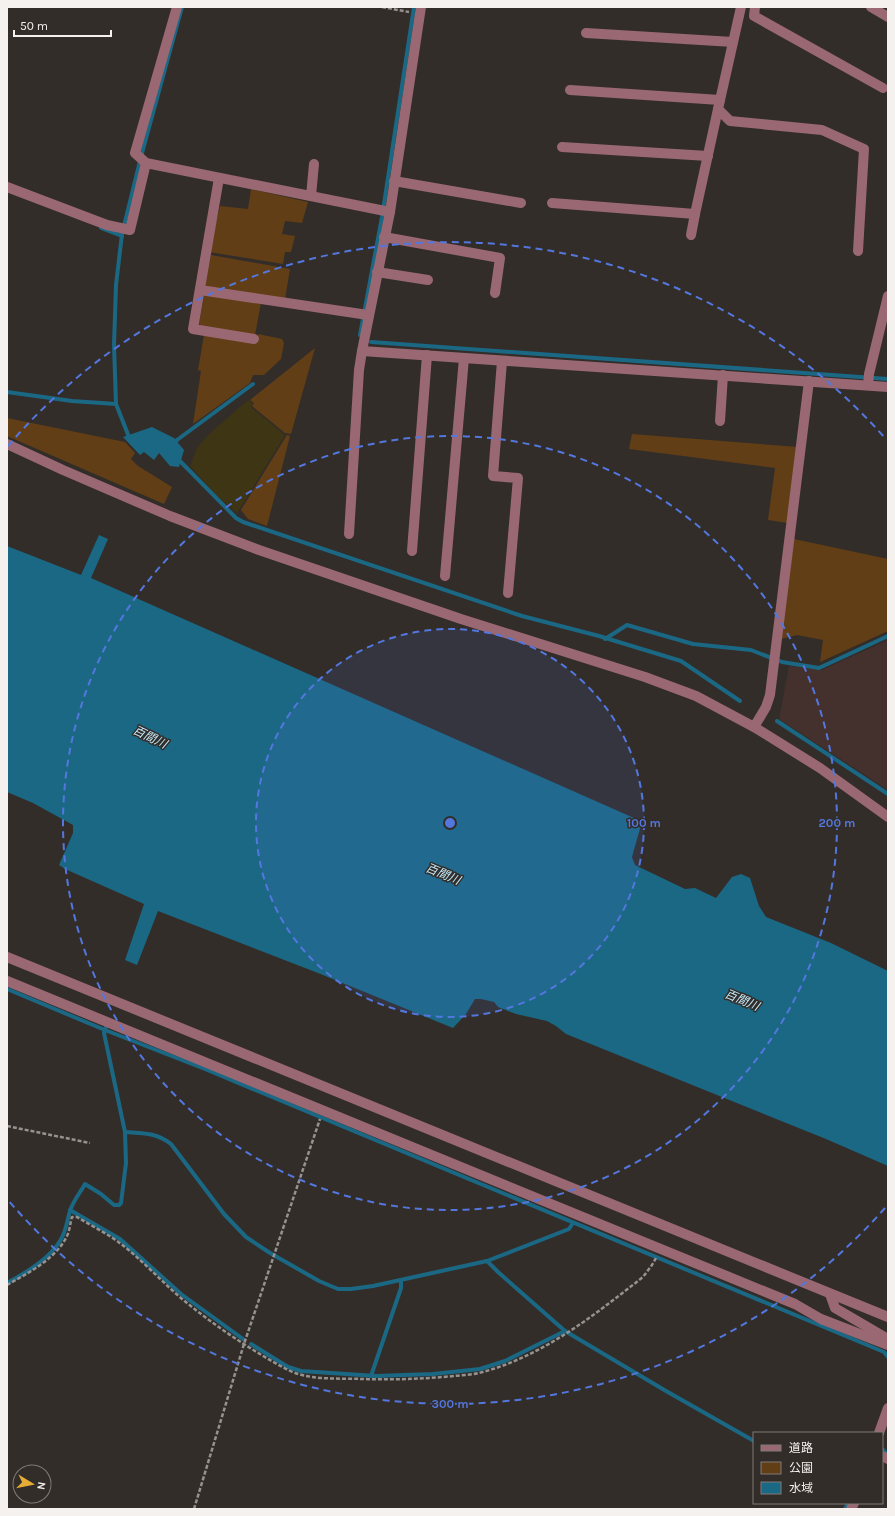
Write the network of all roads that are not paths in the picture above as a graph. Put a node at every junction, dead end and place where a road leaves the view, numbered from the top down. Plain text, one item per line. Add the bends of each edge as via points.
1 (177, 7) edge
2 (741, 7) edge
3 (756, 7) edge
4 (871, 7) edge
5 (416, 10) edge
6 (888, 16) edge
7 (586, 33) dead end
8 (733, 42) junction
9 (883, 88) dead end
10 (570, 90) dead end
11 (719, 105) junction
12 (562, 147) dead end
13 (708, 156) junction
14 (142, 160) junction
15 (314, 164) dead end
16 (219, 178) junction
17 (394, 181) junction
18 (7, 187) edge
19 (311, 196) junction
20 (521, 203) dead end
21 (552, 203) dead end
22 (385, 211) junction
23 (695, 214) junction
24 (691, 235) dead end
25 (384, 237) junction
26 (858, 251) dead end
27 (377, 272) junction
28 (428, 280) dead end
29 (200, 290) junction
30 (495, 293) dead end
31 (888, 296) edge
32 (365, 315) junction
33 (254, 339) dead end
34 (362, 351) junction
35 (427, 355) junction
36 (464, 358) junction
37 (502, 360) junction
38 (723, 375) junction
39 (868, 380) junction
40 (809, 381) junction
41 (888, 387) edge
42 (720, 421) dead end
43 (7, 444) edge
44 (349, 534) dead end
45 (412, 551) dead end
46 (445, 576) dead end
47 (508, 593) dead end
48 (754, 727) junction
49 (888, 817) edge
50 (7, 957) edge
51 (7, 981) edge
52 (830, 1294) junction
53 (888, 1317) edge
54 (888, 1339) edge
55 (888, 1345) edge
56 (888, 1408) edge
57 (879, 1432) edge

1 - 14 street via 136,153
2 - 8 street
3 - 9 street via 754,16
4 - 6 street
5 - 17 street
7 - 8 street
8 - 11 street
10 - 11 street
11 - 13 street
11 - 26 street via 730,121 822,130 864,148
12 - 13 street
13 - 23 street
14 - 16 street
14 - 18 street via 130,230 107,225
15 - 19 street
16 - 19 street
16 - 29 street
17 - 20 street
17 - 22 street
19 - 22 street
21 - 23 street
22 - 25 street
23 - 24 street
25 - 27 street
25 - 30 street via 500,258
27 - 28 street
27 - 32 street
29 - 32 street
29 - 33 street via 193,329
31 - 39 street
32 - 34 street
34 - 35 street
34 - 44 street via 358,370
35 - 36 street
35 - 45 street
36 - 37 street
36 - 46 street
37 - 38 street
37 - 47 street via 493,476 518,478
38 - 40 street
38 - 42 street
39 - 40 street
39 - 41 street
40 - 48 street via 770,695
43 - 48 street via 163,513 259,550 645,678 708,702
48 - 49 street via 820,768
50 - 52 street
51 - 55 street via 795,1304 821,1319
52 - 53 street
52 - 54 street via 835,1308
56 - 57 street

